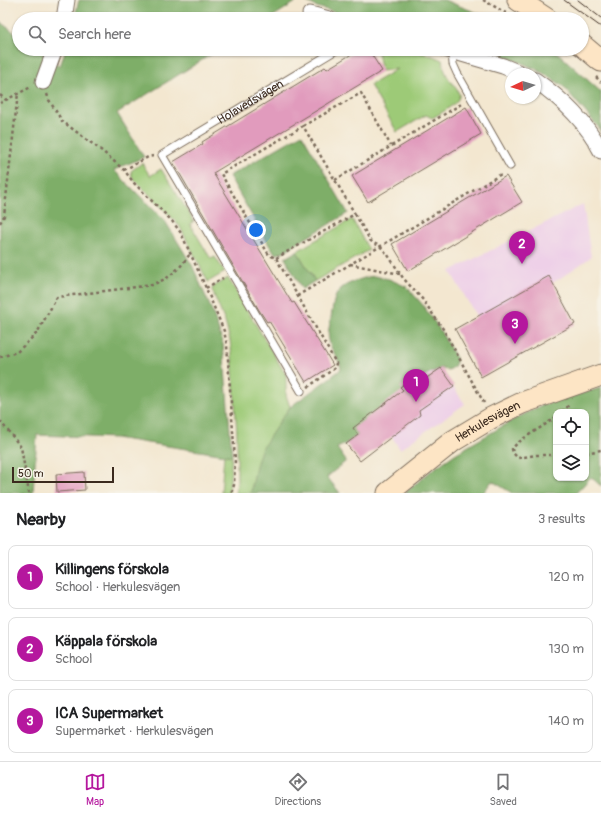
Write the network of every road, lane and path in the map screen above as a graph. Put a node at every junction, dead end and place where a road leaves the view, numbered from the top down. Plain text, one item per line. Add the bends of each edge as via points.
1 (67, 0) edge
2 (483, 0) edge
3 (514, 8) edge
4 (65, 12) edge
5 (526, 12) edge
6 (589, 51) edge
7 (53, 56) edge
8 (326, 56) edge
9 (451, 56) edge
10 (469, 56) edge
11 (601, 61) edge
12 (508, 68) edge
13 (43, 82) junction
14 (541, 84) edge
15 (18, 93) junction
16 (0, 95) edge
17 (472, 98) junction
18 (6, 100) junction
19 (0, 103) edge
20 (303, 126) junction
21 (391, 146) junction
22 (601, 151) edge
23 (162, 154) junction
24 (510, 166) joint
25 (124, 170) junction
26 (335, 180) junction
27 (355, 214) junction
28 (0, 223) edge
29 (380, 246) junction
30 (190, 254) junction
31 (276, 258) junction
32 (350, 264) junction
33 (232, 274) junction
34 (401, 274) junction
35 (206, 288) junction
36 (297, 296) junction
37 (0, 357) edge
38 (601, 375) edge
39 (301, 391) joint
40 (491, 418) junction
41 (553, 420) edge
42 (0, 421) edge
43 (601, 450) edge
44 (589, 452) edge
45 (553, 456) edge
46 (29, 493) edge
47 (231, 493) edge
48 (388, 493) edge

1 - 4 street
2 - 3 path
3 - 5 street
6 - 11 street
7 - 13 street
8 - 23 lane, Holavedsvägen
9 - 17 lane via 455,69
10 - 12 street
13 - 15 path
13 - 25 path via 49,100 62,121
14 - 22 street via 569,107 595,139
15 - 18 path
15 - 28 path via 4,216
16 - 18 path
17 - 21 path
17 - 24 lane
18 - 19 path
20 - 21 path via 361,93
20 - 26 path
20 - 31 path via 221,174 269,255
21 - 26 path
23 - 25 path via 148,157
23 - 33 lane
24 - 29 path
25 - 30 path via 134,184 172,221 181,233
26 - 27 path
27 - 29 path via 370,240
27 - 31 path
29 - 32 path
29 - 34 path
30 - 35 path
30 - 37 path via 167,278 152,286 57,297 37,333 17,352
31 - 36 path
32 - 34 path
32 - 36 path
33 - 35 path
33 - 39 lane
34 - 40 path via 423,300 442,329 488,408
35 - 47 path via 224,331 227,345 235,460 234,485
36 - 39 path via 337,365
38 - 40 street, Herkulesvägen via 522,403
40 - 48 street, Herkulesvägen via 453,441
41 - 45 path via 517,442 512,449 518,458
42 - 46 path via 21,447
43 - 44 path

